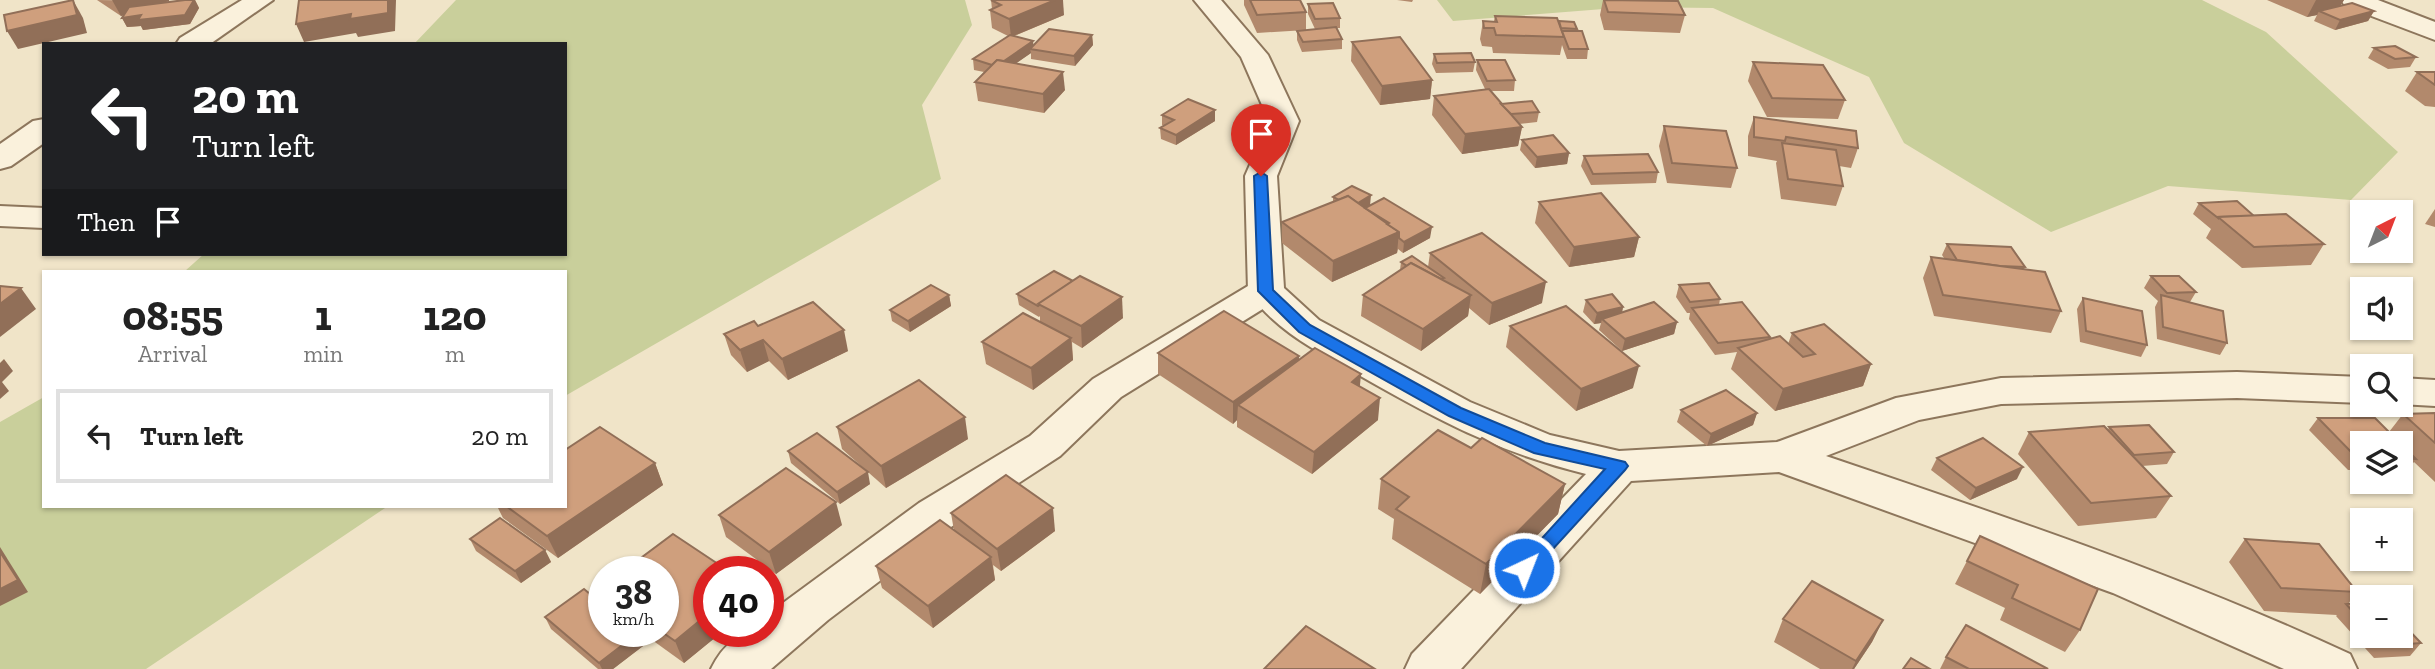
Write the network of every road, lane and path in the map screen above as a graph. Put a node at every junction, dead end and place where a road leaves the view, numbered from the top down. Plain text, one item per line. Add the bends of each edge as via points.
1 (260, 0) edge
2 (1208, 0) edge
3 (2354, 0) edge
4 (2435, 32) edge
5 (193, 42) edge
6 (42, 129) edge
7 (0, 159) edge
8 (0, 216) edge
9 (42, 218) edge
10 (1266, 291) junction
11 (2350, 390) edge
12 (2413, 392) edge
13 (2435, 393) edge
14 (1781, 457) junction
15 (1619, 466) junction
16 (736, 669) edge
17 (1430, 669) edge
18 (2332, 669) edge

1 - 5 street
2 - 10 street via 1254,55 1284,121 1261,176
3 - 4 street
6 - 7 street
8 - 9 street
10 - 15 street via 1304,328 1455,412 1541,449
10 - 16 street via 1107,388 1045,446 935,515
11 - 14 street via 2237,385 2001,391 1911,408
12 - 13 street
14 - 15 street
14 - 18 street via 2076,559 2267,636
15 - 17 street

